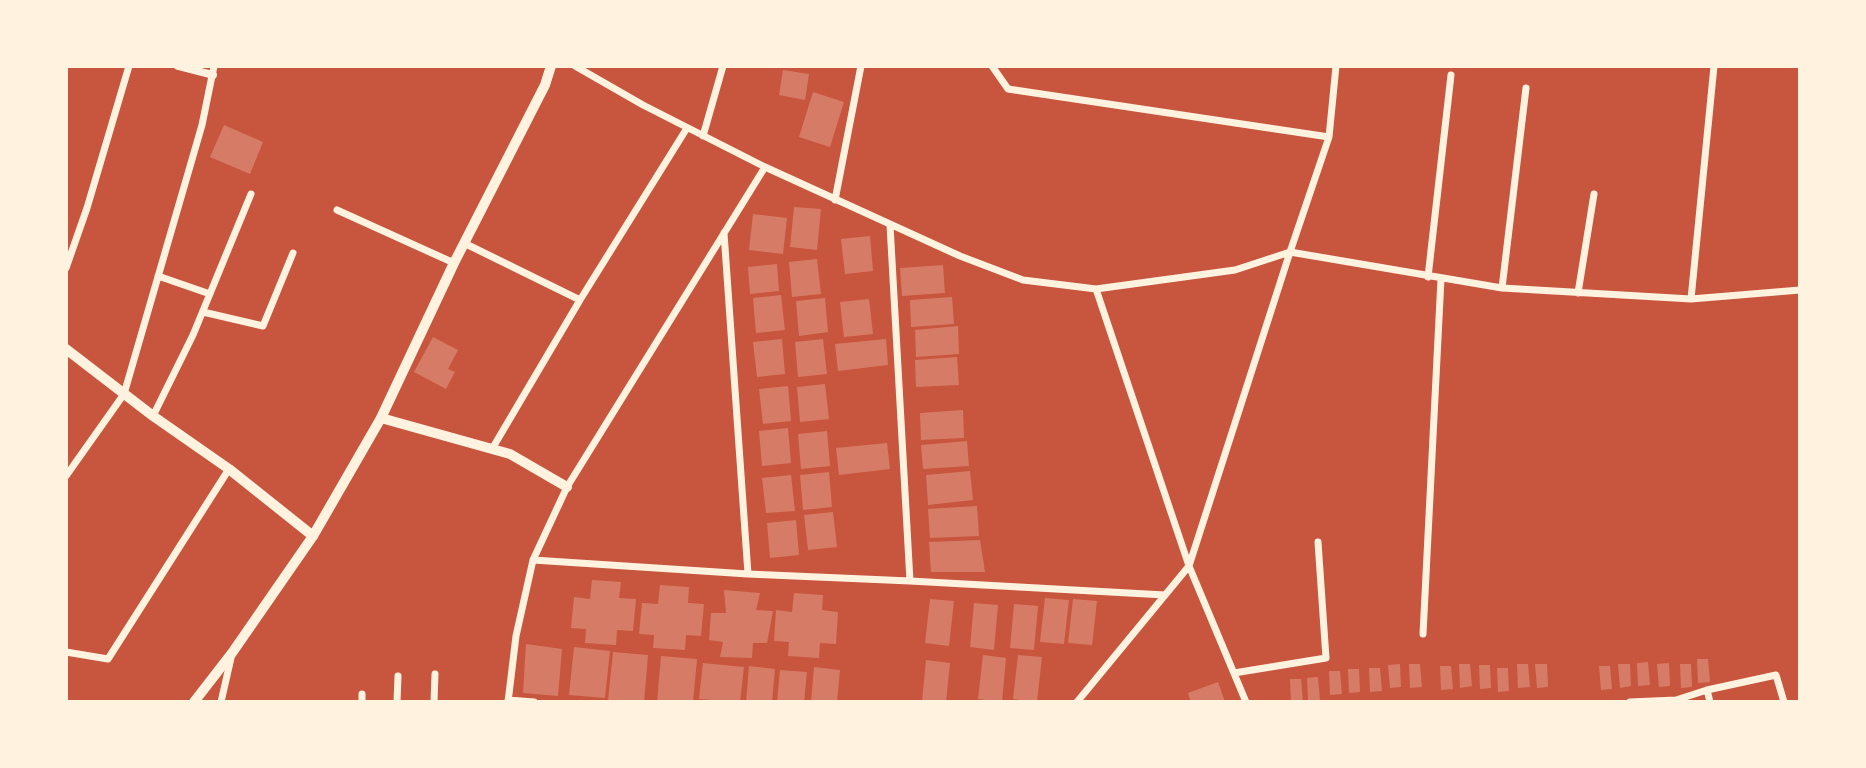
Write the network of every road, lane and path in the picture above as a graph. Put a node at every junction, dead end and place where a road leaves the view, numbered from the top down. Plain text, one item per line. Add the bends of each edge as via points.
1 (129, 66) edge
2 (177, 66) edge
3 (551, 66) edge
4 (575, 66) edge
5 (723, 66) edge
6 (861, 66) edge
7 (992, 66) edge
8 (1336, 66) edge
9 (1714, 66) edge
10 (214, 71) edge
11 (1451, 75) dead end
12 (1526, 88) dead end
13 (687, 128) junction
14 (703, 136) junction
15 (1329, 136) junction
16 (765, 167) junction
17 (251, 194) dead end
18 (1594, 194) dead end
19 (835, 200) junction
20 (337, 209) dead end
21 (890, 225) junction
22 (724, 233) junction
23 (464, 243) junction
24 (1290, 252) junction
25 (293, 253) dead end
26 (454, 263) junction
27 (66, 268) edge
28 (158, 276) junction
29 (1429, 277) junction
30 (1441, 279) junction
31 (1502, 288) junction
32 (1096, 289) junction
33 (1800, 290) edge
34 (1578, 293) junction
35 (210, 294) junction
36 (1691, 299) junction
37 (580, 300) junction
38 (203, 312) junction
39 (66, 349) edge
40 (124, 394) junction
41 (153, 416) junction
42 (381, 418) junction
43 (492, 449) junction
44 (229, 469) junction
45 (66, 476) edge
46 (567, 487) junction
47 (313, 537) junction
48 (1318, 542) dead end
49 (533, 560) junction
50 (1189, 566) junction
51 (748, 575) junction
52 (910, 581) junction
53 (1165, 595) junction
54 (1423, 634) dead end
55 (66, 652) edge
56 (232, 653) junction
57 (1234, 673) junction
58 (435, 674) dead end
59 (398, 676) dead end
60 (1707, 690) junction
61 (508, 701) edge
62 (1676, 701) edge
63 (194, 702) edge
64 (221, 702) edge
65 (397, 702) edge
66 (434, 702) edge
67 (534, 702) edge
68 (1077, 702) edge
69 (1246, 702) edge
70 (1630, 702) edge
71 (1710, 702) edge
72 (1784, 702) edge

1 - 27 street
2 - 10 street
3 - 23 main road
4 - 13 street
5 - 14 street
6 - 19 street
7 - 15 street via 1007,89
8 - 15 street
9 - 36 street
10 - 28 street
11 - 29 street
12 - 31 street
13 - 14 street
13 - 37 street
14 - 16 street
15 - 24 street
16 - 19 street
16 - 22 street
17 - 35 street
18 - 34 street
19 - 21 street
20 - 26 street
21 - 32 street via 1023,280
21 - 52 street
22 - 46 street
22 - 51 street
23 - 26 main road
23 - 37 street
24 - 29 street
24 - 32 street via 1236,270
24 - 50 street
25 - 38 street via 263,326
26 - 42 main road
28 - 35 street
28 - 40 street
29 - 30 street
30 - 31 street
30 - 54 street
31 - 34 street
32 - 50 street
33 - 36 street
34 - 36 street
35 - 38 street
37 - 43 street
38 - 41 street
39 - 40 main road
40 - 41 main road
40 - 45 street
41 - 44 main road
42 - 43 main road
42 - 47 main road
43 - 46 main road via 510,454
44 - 47 main road
44 - 55 street via 107,659
46 - 49 street
47 - 56 main road
48 - 57 street via 1326,658
49 - 51 street
49 - 61 street
50 - 53 street
50 - 57 street
51 - 52 street
52 - 53 street
53 - 68 street
56 - 63 main road
56 - 64 street
57 - 69 street
58 - 66 street
59 - 65 street
60 - 62 street
60 - 71 street
60 - 72 street via 1776,675
61 - 67 street
62 - 70 street

